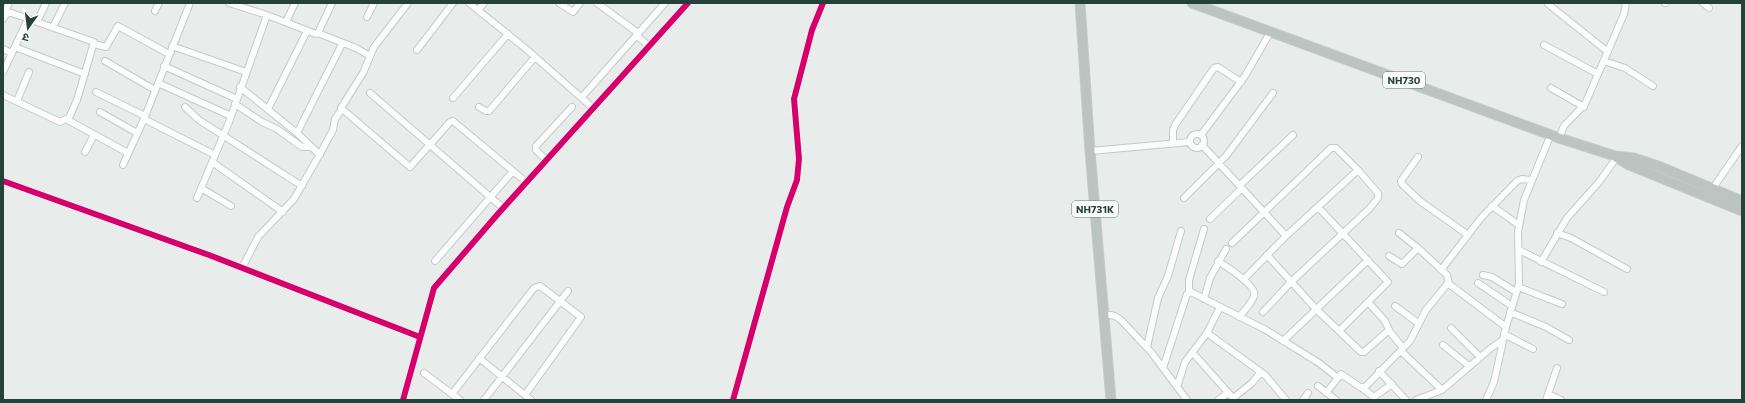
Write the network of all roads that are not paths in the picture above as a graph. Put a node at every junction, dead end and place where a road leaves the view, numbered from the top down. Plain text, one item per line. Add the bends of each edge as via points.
1 (9, 3) edge
2 (46, 3) edge
3 (65, 3) edge
4 (159, 3) edge
5 (190, 3) edge
6 (229, 3) edge
7 (254, 3) edge
8 (295, 3) edge
9 (332, 3) edge
10 (374, 3) edge
11 (408, 3) edge
12 (453, 3) edge
13 (469, 3) edge
14 (484, 3) edge
15 (559, 3) edge
16 (580, 3) edge
17 (597, 3) edge
18 (665, 3) edge
19 (688, 3) edge
20 (823, 3) edge
21 (1080, 3) edge
22 (1084, 3) edge
23 (1192, 3) edge
24 (1626, 3) edge
25 (1703, 3) edge
26 (1548, 4) dead end
27 (1709, 8) dead end
28 (251, 10) junction
29 (478, 10) junction
30 (5, 11) edge
31 (155, 11) dead end
32 (267, 15) junction
33 (367, 17) dead end
34 (1082, 17) junction
35 (3, 19) edge
36 (28, 19) junction
37 (37, 22) junction
38 (286, 22) junction
39 (53, 27) junction
40 (307, 31) junction
41 (1270, 31) junction
42 (318, 33) junction
43 (508, 34) junction
44 (637, 34) junction
45 (94, 44) junction
46 (342, 44) junction
47 (1544, 45) dead end
48 (172, 46) junction
49 (649, 46) junction
50 (15, 47) junction
51 (3, 49) edge
52 (417, 50) dead end
53 (1608, 52) junction
54 (12, 53) junction
55 (169, 54) junction
56 (370, 56) junction
57 (535, 57) junction
58 (105, 61) dead end
59 (1604, 61) junction
60 (164, 66) junction
61 (3, 72) edge
62 (30, 72) dead end
63 (246, 72) junction
64 (85, 74) junction
65 (1598, 74) junction
66 (1240, 82) junction
67 (158, 83) junction
68 (1653, 86) dead end
69 (240, 87) junction
70 (1551, 88) dead end
71 (155, 90) junction
72 (96, 92) dead end
73 (370, 93) dead end
74 (1273, 93) dead end
75 (3, 95) edge
76 (582, 97) junction
77 (453, 98) dead end
78 (236, 101) junction
79 (17, 102) junction
80 (186, 107) dead end
81 (479, 107) dead end
82 (572, 107) dead end
83 (1584, 107) junction
84 (593, 108) junction
85 (268, 109) junction
86 (342, 109) junction
87 (100, 112) dead end
88 (231, 116) junction
89 (144, 117) junction
90 (68, 120) junction
91 (138, 133) junction
92 (297, 133) junction
93 (94, 135) junction
94 (224, 135) junction
95 (1201, 135) junction
96 (1293, 135) dead end
97 (1555, 136) junction
98 (1190, 142) junction
99 (1173, 143) junction
100 (429, 145) junction
101 (1202, 145) junction
102 (1742, 146) edge
103 (310, 147) junction
104 (1090, 151) junction
105 (85, 152) dead end
106 (128, 153) junction
107 (215, 155) junction
108 (320, 155) junction
109 (1616, 156) junction
110 (1418, 157) dead end
111 (546, 160) junction
112 (212, 162) junction
113 (1218, 162) junction
114 (123, 165) dead end
115 (1358, 170) junction
116 (513, 172) junction
117 (1531, 180) junction
118 (3, 181) edge
119 (526, 182) junction
120 (302, 186) junction
121 (1241, 186) junction
122 (201, 188) junction
123 (1713, 188) junction
124 (490, 197) junction
125 (197, 198) dead end
126 (1184, 198) dead end
127 (1742, 201) edge
128 (231, 206) dead end
129 (1492, 206) junction
130 (1318, 207) junction
131 (503, 208) junction
132 (1742, 211) edge
133 (283, 212) junction
134 (1264, 212) junction
135 (1210, 219) dead end
136 (1519, 225) junction
137 (1204, 229) dead end
138 (1181, 231) dead end
139 (1399, 233) dead end
140 (1343, 234) junction
141 (1557, 234) junction
142 (1468, 235) junction
143 (1286, 236) junction
144 (1232, 244) dead end
145 (1418, 248) junction
146 (1226, 249) dead end
147 (1518, 250) junction
148 (1267, 255) junction
149 (1389, 256) dead end
150 (1368, 260) junction
151 (435, 261) dead end
152 (1218, 261) junction
153 (1541, 262) junction
154 (242, 268) junction
155 (1627, 269) dead end
156 (1441, 270) junction
157 (1483, 275) dead end
158 (1244, 279) junction
159 (1291, 282) junction
160 (1448, 283) junction
161 (1478, 284) dead end
162 (1517, 290) junction
163 (568, 291) dead end
164 (1189, 292) junction
165 (1604, 292) dead end
166 (1204, 299) junction
167 (561, 301) junction
168 (1368, 302) junction
169 (1562, 304) dead end
170 (1395, 306) dead end
171 (1220, 307) junction
172 (1316, 309) junction
173 (1511, 309) junction
174 (1263, 312) dead end
175 (1104, 314) junction
176 (1239, 317) junction
177 (1418, 324) junction
178 (1506, 326) junction
179 (1451, 328) dead end
180 (1389, 330) junction
181 (1339, 331) junction
182 (1207, 333) junction
183 (420, 336) junction
184 (1504, 337) junction
185 (1569, 340) dead end
186 (1283, 341) junction
187 (1443, 346) dead end
188 (1147, 347) junction
189 (1533, 348) dead end
190 (1402, 349) junction
191 (1193, 353) junction
192 (1480, 357) junction
193 (479, 358) junction
194 (1469, 366) junction
195 (1163, 368) junction
196 (1557, 368) dead end
197 (1261, 372) junction
198 (1380, 372) junction
199 (424, 373) dead end
200 (503, 376) junction
201 (1338, 378) junction
202 (1392, 384) junction
203 (1318, 386) dead end
204 (1176, 387) junction
205 (1362, 388) junction
206 (1442, 390) junction
207 (1228, 393) junction
208 (1308, 393) dead end
209 (1326, 393) junction
210 (452, 394) junction
211 (525, 395) junction
212 (1547, 397) edge
213 (403, 400) edge
214 (460, 400) edge
215 (484, 400) edge
216 (531, 400) edge
217 (733, 400) edge
218 (1111, 400) edge
219 (1187, 400) edge
220 (1218, 400) edge
221 (1286, 400) edge
222 (1303, 400) edge
223 (1336, 400) edge
224 (1406, 400) edge
225 (1416, 400) edge
226 (1486, 400) edge
227 (1561, 400) edge

1 - 30 street
2 - 37 street
3 - 39 street
4 - 31 street
5 - 48 street
6 - 28 street
7 - 28 street
8 - 38 street
9 - 42 street
10 - 33 street
11 - 56 street
12 - 52 street
13 - 29 street
14 - 29 street
15 - 16 street via 573,12
17 - 44 street
18 - 44 street
19 - 49 street
20 - 217 street via 812,30 794,99 799,158 797,180 787,207
21 - 34 highway, NH731K
22 - 34 highway, NH731K
23 - 41 highway, NH730
24 - 53 street
25 - 27 street
26 - 53 street
28 - 32 street
29 - 43 street
30 - 35 street
30 - 36 street
32 - 38 street
32 - 63 street
34 - 104 highway, NH731K
36 - 37 street
36 - 50 street
37 - 39 street
38 - 40 street
39 - 45 street via 93,41
40 - 42 street
40 - 85 street
41 - 66 street
41 - 97 highway, NH730
42 - 46 street
43 - 57 street
43 - 77 street
44 - 49 street
44 - 76 street
45 - 55 street via 106,47 118,26
45 - 64 street
46 - 56 street
46 - 92 street
47 - 65 street
48 - 55 street
48 - 63 street
49 - 84 street
50 - 54 street
50 - 64 street
51 - 54 street
53 - 59 street
54 - 61 street
55 - 60 street
56 - 86 street via 363,73 341,106
57 - 76 street
57 - 81 street via 489,111
58 - 71 street
59 - 65 street
59 - 68 street via 1626,68
60 - 67 street
60 - 78 street
62 - 79 street
63 - 69 street
64 - 90 street
65 - 83 street
66 - 95 street
66 - 99 street via 1218,67 1214,68 1175,125
67 - 71 street
67 - 88 street
69 - 78 street
69 - 85 street
70 - 83 street
71 - 89 street
72 - 89 street
73 - 100 street
74 - 113 street via 1226,156
75 - 79 street
76 - 84 street
78 - 88 street
78 - 103 street via 262,122 302,146
79 - 90 street via 60,122
80 - 94 street via 199,120
82 - 111 street via 536,146 536,150
83 - 97 street
84 - 111 street
85 - 92 street
86 - 100 street via 408,166 411,166
86 - 108 street via 335,118 333,130
87 - 91 street
88 - 94 street
89 - 91 street
89 - 107 street
90 - 93 street
91 - 106 street
92 - 103 street
93 - 105 street
93 - 106 street
94 - 107 street
94 - 120 street
95 - 98 street via 1192,136
95 - 101 street
96 - 121 street
97 - 109 highway, NH730
97 - 117 street
98 - 99 street
98 - 101 street via 1198,148
99 - 104 street
100 - 116 street via 453,121
100 - 124 street
101 - 113 street
102 - 123 street
103 - 108 street
104 - 175 highway, NH731K
106 - 114 street
107 - 112 street
108 - 120 street
109 - 123 highway, NH730 via 1654,164
109 - 132 highway, NH730 via 1632,166
109 - 141 street via 1599,182 1572,211
110 - 142 street via 1401,181 1402,184 1420,201
111 - 119 street
112 - 122 street
112 - 133 street
113 - 121 street
113 - 126 street
115 - 130 street
115 - 134 street via 1336,148 1331,148
115 - 140 street via 1378,196 1370,208
116 - 119 street
116 - 124 street
117 - 129 street via 1516,181
117 - 136 street
118 - 154 street
119 - 131 street
120 - 133 street
121 - 134 street
121 - 135 street
122 - 125 street
122 - 128 street
123 - 127 highway, NH730
124 - 131 street
124 - 151 street
129 - 136 street
129 - 142 street
130 - 140 street
130 - 143 street
131 - 183 street via 434,288
133 - 154 street via 258,237
134 - 143 street
134 - 144 street
136 - 147 street
137 - 164 street via 1189,280
138 - 188 street via 1168,276 1158,298
139 - 145 street
140 - 150 street
140 - 159 street
141 - 153 street
141 - 155 street via 1575,240
142 - 156 street
143 - 148 street
145 - 149 street via 1402,264
145 - 156 street
146 - 152 street
147 - 153 street
147 - 162 street
148 - 158 street
148 - 159 street
150 - 168 street via 1388,282
150 - 172 street
152 - 158 street
152 - 166 street
153 - 165 street
154 - 183 street
156 - 160 street via 1449,277
157 - 162 street via 1492,276
158 - 176 street via 1255,293
159 - 172 street
159 - 174 street
160 - 177 street
160 - 178 street
161 - 173 street
162 - 169 street
162 - 173 street
163 - 167 street
164 - 166 street
164 - 195 street
166 - 171 street
167 - 193 street via 537,286
167 - 200 street
167 - 211 street via 580,314 581,320
168 - 180 street via 1385,321
168 - 181 street
170 - 177 street
171 - 176 street
171 - 182 street
172 - 181 street
172 - 186 street
173 - 178 street
173 - 185 street
175 - 188 street via 1121,320
175 - 218 highway, NH731K
176 - 186 street
177 - 190 street via 1412,340
178 - 184 street
179 - 192 street
180 - 181 street via 1362,352
180 - 190 street
182 - 191 street
182 - 197 street
183 - 213 street
184 - 189 street
184 - 192 street
184 - 226 street via 1494,382
186 - 201 street
187 - 194 street
188 - 195 street
190 - 198 street
190 - 206 street
191 - 204 street via 1185,362
191 - 207 street
192 - 194 street
193 - 200 street
193 - 210 street
194 - 206 street
195 - 204 street
196 - 212 street
197 - 207 street via 1235,398
197 - 221 street
198 - 202 street
198 - 205 street
199 - 210 street
200 - 211 street
200 - 215 street
201 - 205 street via 1341,374 1344,375
201 - 209 street
202 - 205 street via 1374,397
202 - 224 street
203 - 209 street
204 - 219 street
206 - 225 street
207 - 220 street
208 - 222 street
209 - 223 street
210 - 214 street
211 - 216 street
212 - 227 street

